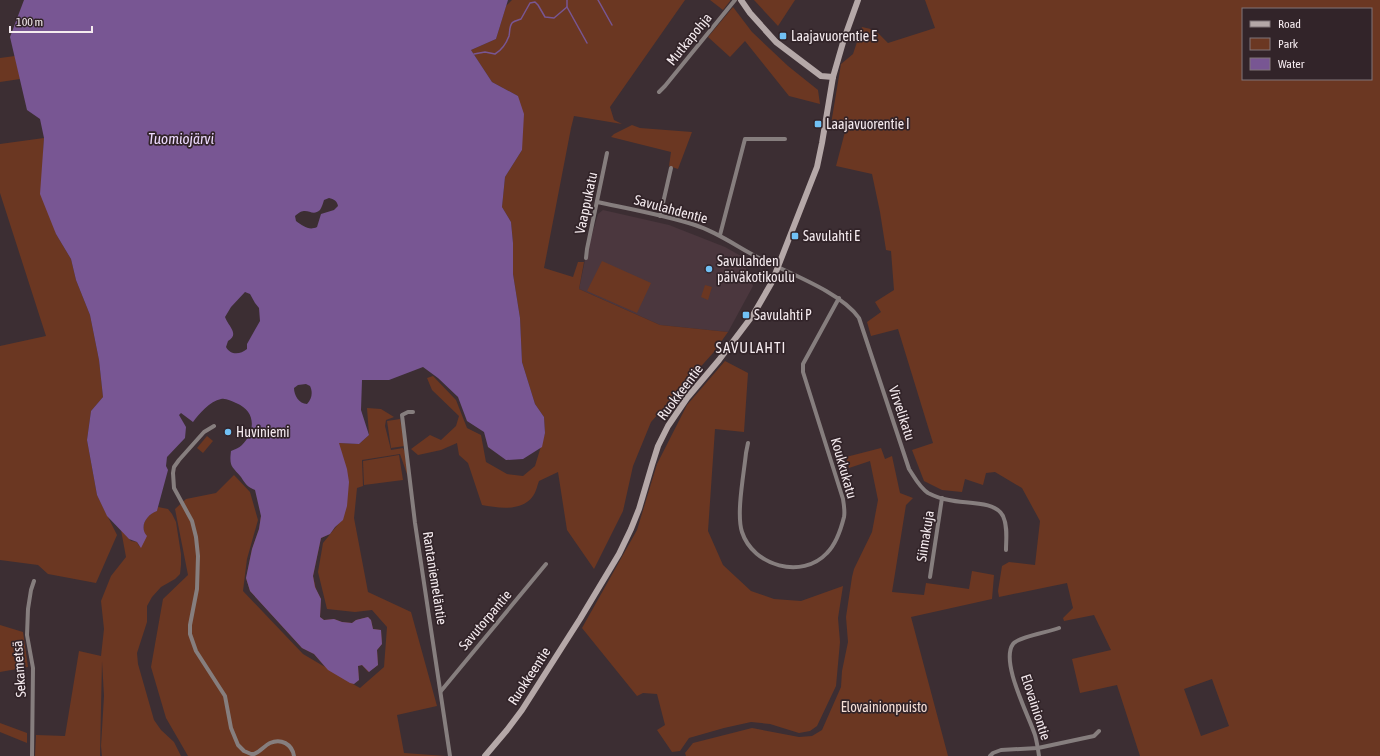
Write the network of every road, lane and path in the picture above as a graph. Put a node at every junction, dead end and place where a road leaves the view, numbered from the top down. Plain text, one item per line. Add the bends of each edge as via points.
1 (735, 0) edge
2 (741, 0) edge
3 (858, 0) edge
4 (833, 77) junction
5 (658, 92) dead end
6 (785, 139) dead end
7 (607, 153) dead end
8 (671, 168) dead end
9 (597, 202) junction
10 (660, 216) junction
11 (720, 235) junction
12 (586, 258) dead end
13 (778, 267) junction
14 (839, 298) junction
15 (413, 412) dead end
16 (214, 426) dead end
17 (748, 443) dead end
18 (942, 498) junction
19 (1006, 550) dead end
20 (546, 564) dead end
21 (930, 577) dead end
22 (34, 581) dead end
23 (1059, 628) dead end
24 (441, 691) junction
25 (1100, 731) dead end
26 (1038, 748) junction
27 (32, 756) edge
28 (294, 756) edge
29 (450, 756) edge
30 (485, 756) edge
31 (990, 756) edge
32 (1039, 756) edge

1 - 5 street, Mutkapohja
2 - 4 street via 776,42 821,76
3 - 4 street, Ruokkeentie
4 - 13 street, Ruokkeentie via 817,167
6 - 11 street via 745,139
7 - 9 street, Vaappukatu
8 - 10 street
9 - 10 street, Savulahdentie
9 - 12 street, Vaappukatu
10 - 11 street, Savulahdentie via 696,225
11 - 13 street, Savulahdentie
13 - 14 street, Virvelikatu
13 - 30 street, Ruokkeentie via 753,315 668,426 658,446 631,530 619,554 522,710
14 - 17 street, Koukkukatu via 803,364 803,372 843,499 844,517 839,533 829,552 816,561 793,567 769,563 756,554 744,538 739,517
14 - 18 street, Virvelikatu via 853,309 859,318 909,469 918,484
15 - 24 street, Rantaniemeläntie via 402,416 415,522
16 - 28 street via 204,432 179,460 173,473 174,488 192,520 198,551 191,640 225,696 233,735 241,749 254,754 277,741 290,746
18 - 19 street, Virvelikatu via 995,508 1002,515 1006,526
18 - 21 street, Siimakuja
20 - 24 street, Savutorpantie
22 - 27 street, Sekametsä via 28,609 27,635 33,668
23 - 26 street, Elovainiontie via 1021,639 1013,644 1009,655 1016,691
24 - 29 street, Rantaniemeläntie
25 - 26 street via 1094,736
26 - 31 street via 1001,750
26 - 32 street, Elovainiontie

